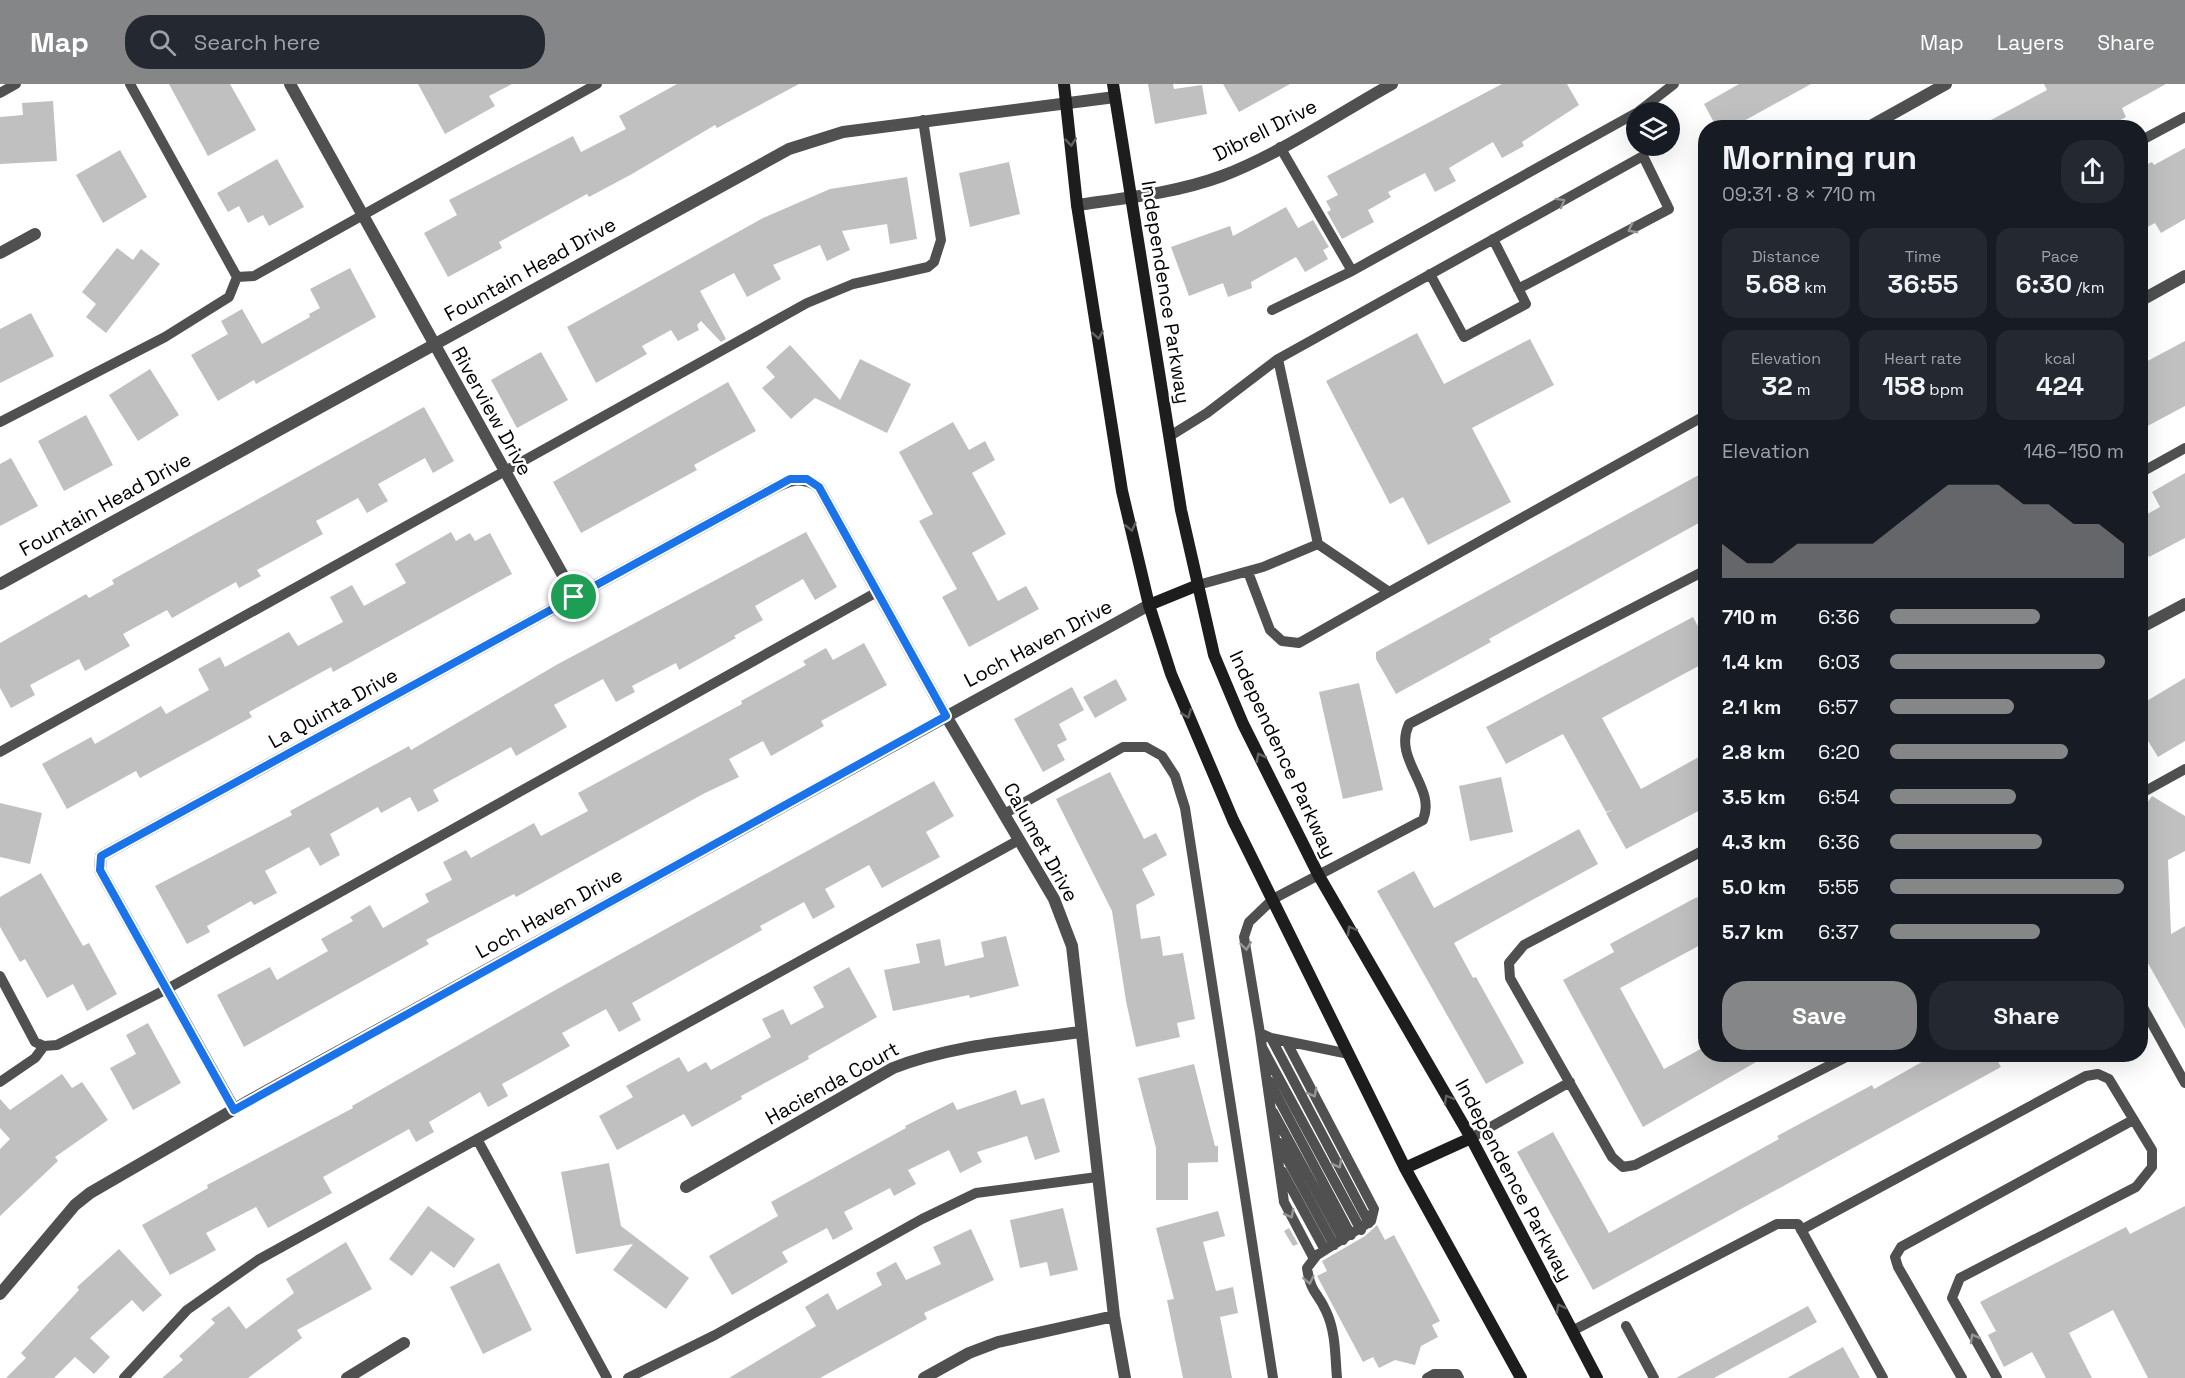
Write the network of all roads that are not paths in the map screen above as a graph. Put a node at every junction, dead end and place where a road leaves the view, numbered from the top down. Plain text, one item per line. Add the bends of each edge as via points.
1 (15, 84) edge
2 (130, 84) edge
3 (597, 84) edge
4 (1064, 84) edge
5 (1392, 84) edge
6 (1674, 84) edge
7 (1946, 84) edge
8 (292, 85) edge
9 (1114, 90) edge
10 (0, 93) edge
11 (1067, 102) junction
12 (1651, 102) edge
13 (2185, 117) edge
14 (1626, 119) edge
15 (923, 120) junction
16 (1881, 120) edge
17 (2148, 137) edge
18 (1280, 147) junction
19 (1131, 197) junction
20 (1077, 205) junction
21 (362, 215) junction
22 (35, 234) dead end
23 (1493, 239) junction
24 (0, 253) edge
25 (1352, 271) junction
26 (1430, 274) junction
27 (2185, 276) edge
28 (237, 277) junction
29 (1518, 289) junction
30 (2148, 297) edge
31 (1272, 309) dead end
32 (433, 345) junction
33 (1278, 359) junction
34 (1698, 419) edge
35 (0, 422) edge
36 (1170, 436) junction
37 (2185, 448) edge
38 (2148, 469) edge
39 (503, 472) junction
40 (829, 505) joint
41 (1318, 544) junction
42 (1248, 572) junction
43 (1698, 574) edge
44 (0, 584) edge
45 (1198, 585) junction
46 (877, 592) junction
47 (1389, 592) junction
48 (574, 597) junction
49 (2185, 604) edge
50 (1149, 605) junction
51 (2148, 624) edge
52 (946, 716) junction
53 (0, 752) edge
54 (2185, 769) edge
55 (2148, 790) edge
56 (1004, 814) junction
57 (1019, 840) junction
58 (1698, 853) edge
59 (1319, 876) junction
60 (1273, 900) junction
61 (0, 976) edge
62 (167, 989) junction
63 (2148, 1016) edge
64 (1080, 1032) junction
65 (1260, 1038) junction
66 (1271, 1038) junction
67 (1286, 1041) junction
68 (44, 1046) junction
69 (1349, 1054) junction
70 (1836, 1062) edge
71 (1265, 1073) junction
72 (0, 1082) edge
73 (1570, 1082) junction
74 (2185, 1083) edge
75 (1269, 1103) junction
76 (234, 1110) junction
77 (2133, 1120) junction
78 (1274, 1134) junction
79 (1471, 1138) junction
80 (477, 1139) junction
81 (1278, 1163) junction
82 (1405, 1168) junction
83 (1097, 1177) junction
84 (686, 1187) dead end
85 (1801, 1230) junction
86 (1347, 1237) junction
87 (1314, 1259) junction
88 (0, 1294) edge
89 (1114, 1316) junction
90 (1626, 1326) dead end
91 (1572, 1331) junction
92 (404, 1343) dead end
93 (124, 1378) edge
94 (347, 1378) edge
95 (608, 1378) edge
96 (628, 1378) edge
97 (924, 1378) edge
98 (1125, 1378) edge
99 (1273, 1378) edge
100 (1337, 1378) edge
101 (1427, 1378) edge
102 (1459, 1378) edge
103 (1521, 1378) edge
104 (1597, 1378) edge
105 (1654, 1378) edge
106 (1883, 1378) edge
107 (1962, 1378) edge
108 (1997, 1378) edge

1 - 10 lane
2 - 28 lane
3 - 21 lane
4 - 11 main road
5 - 18 street, Dibrell Drive
6 - 12 lane
7 - 16 street
8 - 21 street, Riverview Drive
9 - 11 street, Fountain Head Drive
9 - 19 main road, Independence Parkway
11 - 15 street, Fountain Head Drive
11 -> 20 main road
13 - 17 lane
14 - 25 lane
15 - 32 street, Fountain Head Drive via 843,132 789,149
15 - 39 lane via 941,240 934,262 853,284 807,303
18 - 19 street, Dibrell Drive via 1222,176
18 - 25 lane
19 - 20 street, Dibrell Drive
19 - 36 main road, Independence Parkway
20 -> 50 main road via 1122,491
21 - 28 lane via 254,276
21 - 32 street, Riverview Drive
22 - 24 street
23 - 26 lane
23 - 29 lane
23 -> 29 lane via 1643,156 1669,209
25 - 31 lane
26 - 29 lane via 1464,337 1526,304
26 - 33 lane
27 - 30 street
28 - 35 lane via 229,297 174,331
32 - 39 street, Riverview Drive
32 - 44 street, Fountain Head Drive
33 - 36 lane via 1208,413
33 - 41 lane
34 - 47 lane
36 - 45 main road, Independence Parkway
37 - 38 lane
39 - 48 street, Riverview Drive
39 - 53 lane
40 - 46 street, Calumet Drive
40 - 48 street, La Quinta Drive via 811,481 790,479
41 - 42 lane
41 - 47 lane
42 - 45 lane
42 - 47 lane via 1270,630 1282,641 1299,643
43 - 59 lane via 1409,724 1403,742 1425,796 1427,809 1423,820
45 - 50 main road
59 -> 45 main road, Independence Parkway via 1243,724 1214,656
46 - 52 street, Calumet Drive
46 - 62 lane
48 - 62 street, La Quinta Drive via 101,856 100,870
49 - 51 street
50 - 52 street, Loch Haven Drive
50 -> 60 main road via 1201,749
52 - 56 street, Calumet Drive
52 - 76 street, Loch Haven Drive
54 - 55 lane
56 - 57 street, Calumet Drive
56 - 99 lane via 1123,747 1146,747 1162,756 1175,776 1185,808
57 - 64 street, Calumet Drive via 1054,899 1072,946
57 - 80 lane
58 - 73 lane via 1524,945 1509,963 1510,978
59 - 60 lane
79 -> 59 main road, Independence Parkway
60 -> 65 lane via 1249,922 1244,937
60 - 69 main road
61 - 68 lane via 35,1042
62 - 68 lane via 68,1040
62 - 76 street, La Quinta Drive
63 - 74 lane
64 - 83 street, Calumet Drive
64 - 84 street, Hacienda Court via 958,1049 893,1068
65 - 66 lane
65 - 71 lane
65 - 86 lane
66 - 67 lane
66 -> 86 lane
67 - 69 lane
67 -> 86 lane via 1374,1209
68 - 72 lane via 35,1058
69 - 82 main road
70 - 73 lane via 1635,1165 1623,1167 1611,1157
71 - 75 lane
71 - 86 lane
73 - 79 lane
75 - 78 lane
75 - 86 lane
76 - 88 street, Loch Haven Drive via 90,1192
77 - 85 lane via 2109,1079 2098,1074 2086,1076
77 - 107 lane via 1901,1247 1895,1257 1898,1267
108 -> 77 lane via 1952,1298 1960,1278 2136,1186 2152,1167 2152,1150
78 - 81 lane
78 - 86 lane
79 - 82 main road
91 -> 79 main road, Independence Parkway
80 - 93 lane via 258,1260 187,1310
80 - 95 lane
81 - 86 lane
81 -> 87 lane via 1284,1202
82 - 103 main road
83 - 89 street, Calumet Drive
83 - 96 lane via 976,1193
85 - 91 lane via 1798,1224 1777,1224
85 - 106 lane
86 - 87 lane
87 -> 100 lane via 1307,1268 1310,1289 1326,1310 1333,1330
89 - 97 street via 998,1342
89 - 98 street, Calumet Drive
90 - 105 lane
91 - 104 main road, Independence Parkway
92 - 94 street
101 - 102 lane via 1434,1374 1457,1374

